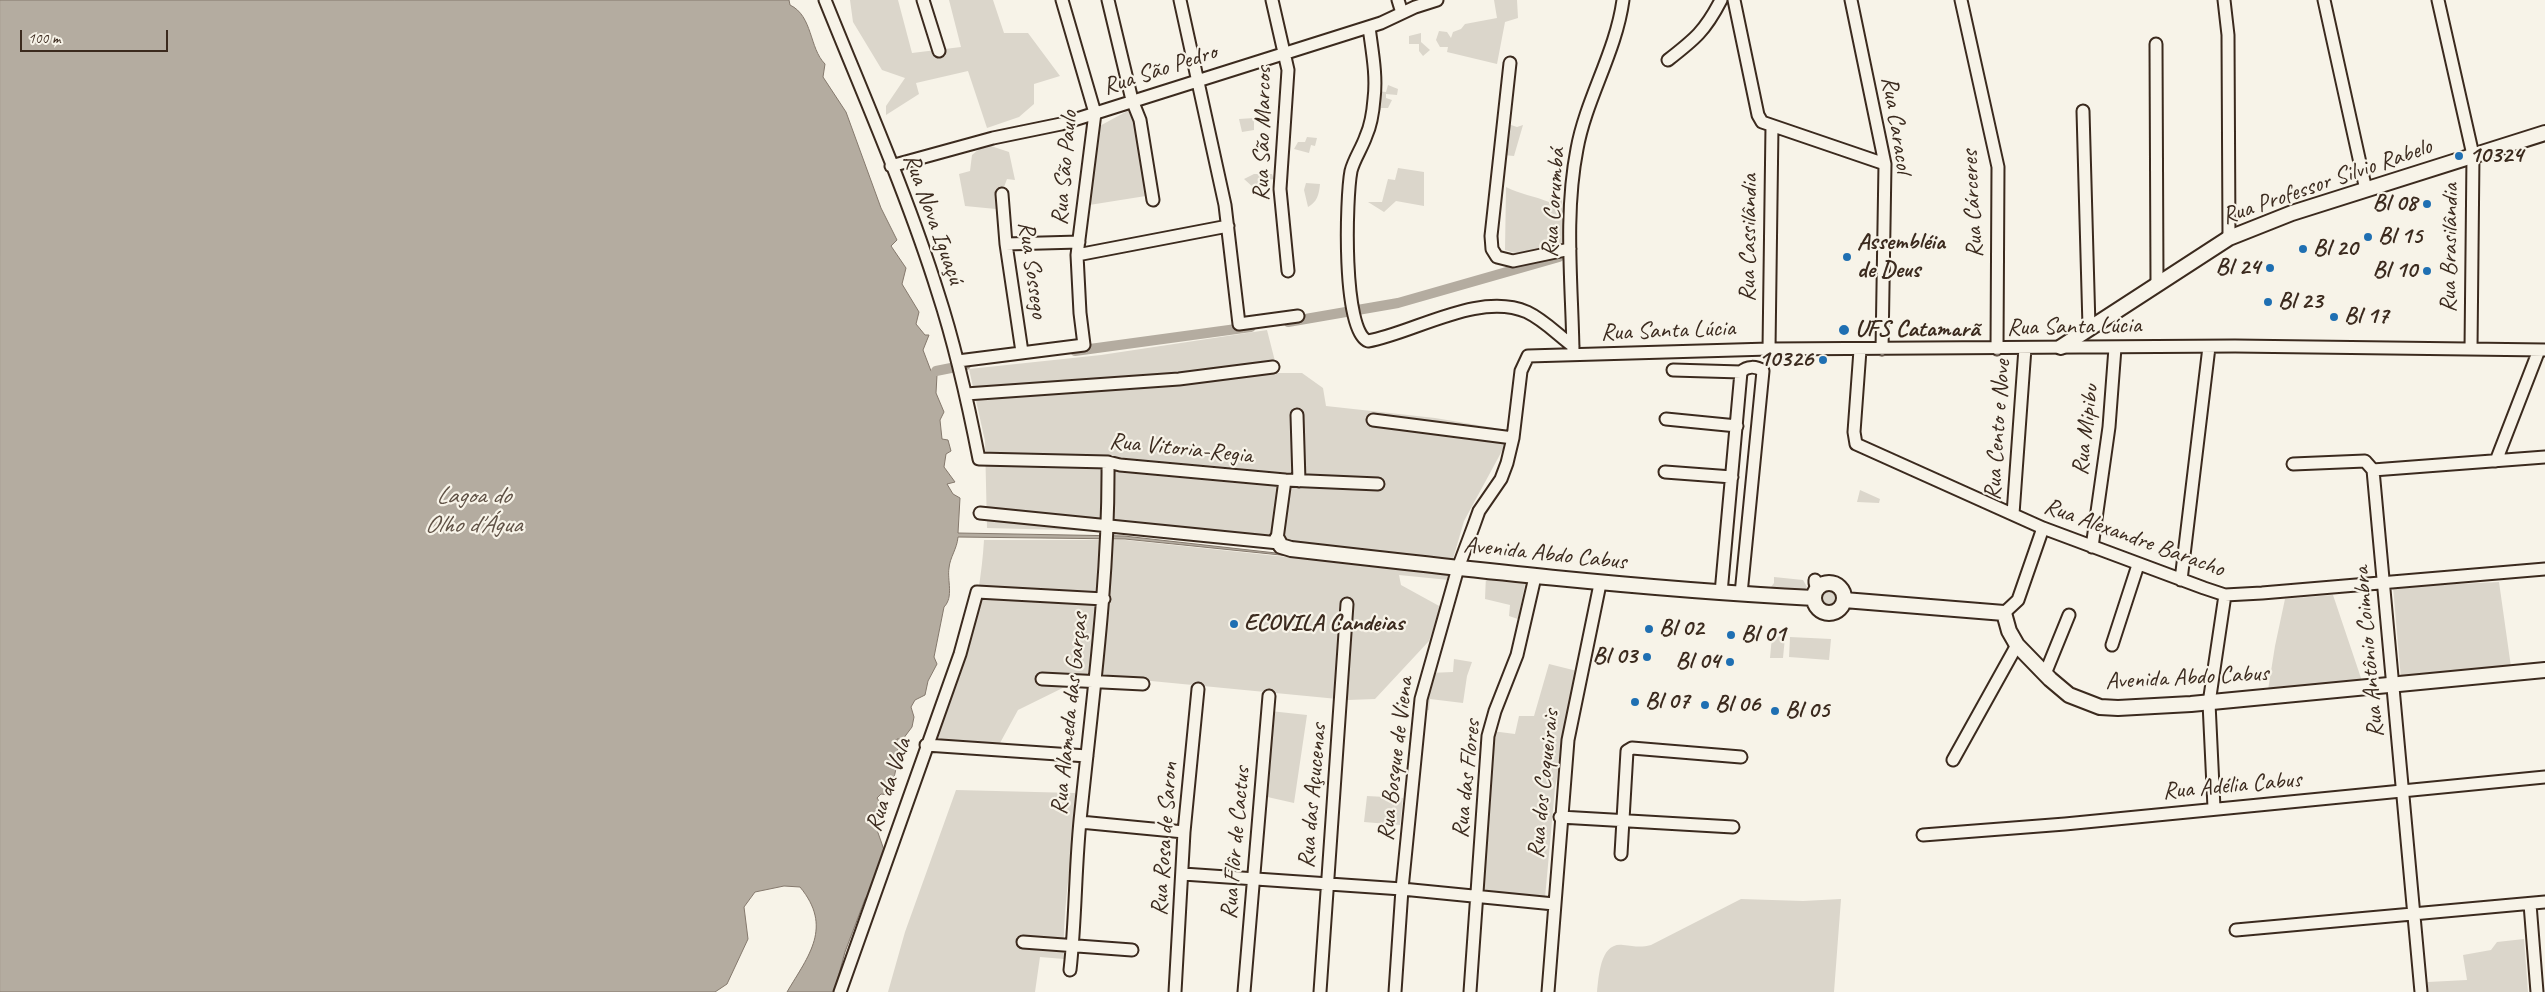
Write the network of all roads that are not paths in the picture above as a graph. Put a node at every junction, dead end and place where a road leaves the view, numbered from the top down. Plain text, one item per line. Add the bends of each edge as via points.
1 (825, 0) edge
2 (923, 0) edge
3 (1062, 0) edge
4 (1108, 0) edge
5 (1180, 0) edge
6 (1272, 0) edge
7 (1398, 0) edge
8 (1437, 0) edge
9 (1623, 0) edge
10 (1721, 0) edge
11 (1734, 0) edge
12 (1851, 0) edge
13 (1961, 0) edge
14 (2224, 0) edge
15 (2324, 0) edge
16 (2438, 0) edge
17 (1402, 13) junction
18 (1368, 27) junction
19 (2156, 44) dead end
20 (939, 51) dead end
21 (1284, 52) junction
22 (1668, 60) dead end
23 (1510, 63) dead end
24 (1197, 80) junction
25 (1132, 100) junction
26 (2083, 110) dead end
27 (1095, 113) junction
28 (1772, 126) junction
29 (2545, 133) edge
30 (2473, 155) junction
31 (1885, 164) junction
32 (891, 166) junction
33 (2366, 190) junction
34 (1002, 194) dead end
35 (1153, 200) dead end
36 (1228, 226) junction
37 (2229, 238) junction
38 (1079, 242) junction
39 (1006, 244) junction
40 (1570, 249) junction
41 (1077, 255) junction
42 (1288, 270) dead end
43 (2157, 284) junction
44 (1298, 316) dead end
45 (2088, 327) junction
46 (2061, 347) junction
47 (2209, 347) junction
48 (2025, 348) junction
49 (2115, 348) junction
50 (1882, 349) junction
51 (1997, 349) junction
52 (2471, 349) junction
53 (1769, 350) junction
54 (1860, 350) junction
55 (2542, 350) edge
56 (1573, 351) junction
57 (1022, 352) junction
58 (958, 362) junction
59 (1272, 367) dead end
60 (1673, 370) dead end
61 (1741, 372) junction
62 (966, 394) junction
63 (1297, 415) dead end
64 (1666, 419) dead end
65 (1373, 420) dead end
66 (1738, 426) junction
67 (1513, 438) junction
68 (2545, 457) edge
69 (979, 459) joint
70 (2496, 461) junction
71 (1108, 462) junction
72 (2294, 464) dead end
73 (2373, 470) junction
74 (1665, 472) dead end
75 (1732, 477) junction
76 (1285, 480) junction
77 (1299, 481) junction
78 (1378, 484) dead end
79 (980, 513) dead end
80 (2013, 514) junction
81 (1108, 527) junction
82 (2043, 528) junction
83 (1278, 541) junction
84 (2092, 547) junction
85 (2138, 565) junction
86 (1458, 568) junction
87 (2545, 569) edge
88 (1535, 577) junction
89 (2181, 580) junction
90 (2384, 582) junction
91 (1600, 584) junction
92 (1816, 588) junction
93 (1721, 593) junction
94 (1741, 594) junction
95 (2225, 594) junction
96 (1104, 599) junction
97 (1844, 600) junction
98 (1347, 604) dead end
99 (2004, 613) junction
100 (2069, 615) dead end
101 (2017, 644) junction
102 (2112, 645) dead end
103 (2545, 670) edge
104 (2045, 674) junction
105 (1042, 678) dead end
106 (1096, 681) junction
107 (1143, 684) dead end
108 (2393, 685) junction
109 (1198, 689) dead end
110 (1269, 696) dead end
111 (2209, 703) junction
112 (926, 745) junction
113 (1087, 756) junction
114 (1741, 757) dead end
115 (1953, 760) dead end
116 (2545, 777) edge
117 (2404, 792) junction
118 (2214, 808) junction
119 (1560, 817) junction
120 (1622, 820) junction
121 (1080, 822) junction
122 (1733, 827) dead end
123 (1184, 832) junction
124 (1923, 835) dead end
125 (1621, 854) dead end
126 (1184, 874) junction
127 (1255, 879) junction
128 (1327, 885) junction
129 (1402, 889) junction
130 (1477, 897) junction
131 (2545, 902) edge
132 (1554, 904) junction
133 (2530, 904) junction
134 (2414, 913) junction
135 (2236, 930) dead end
136 (1022, 942) dead end
137 (1073, 946) junction
138 (1132, 950) dead end
139 (1070, 970) dead end
140 (840, 992) edge
141 (1175, 992) edge
142 (1244, 992) edge
143 (1320, 992) edge
144 (1395, 992) edge
145 (1470, 992) edge
146 (1548, 992) edge
147 (2421, 992) edge
148 (2537, 992) edge

1 - 32 street, Rua Nova Iguaçú
2 - 20 street
3 - 27 street, Rua São Paulo
4 - 25 street
5 - 24 street
6 - 21 street, Rua São Marcos
7 - 17 street
8 - 17 street, Rua São Pedro
9 - 40 street, Rua Corumbá via 1577,149
10 - 22 street via 1698,37
11 - 28 street via 1758,114 1762,122
12 - 31 street, Rua Caracol
13 - 51 street, Rua Cárceres via 1998,168
14 - 37 street via 2228,35
15 - 33 street
16 - 30 street, Rua Brasilândia
17 - 18 street, Rua São Pedro
18 - 21 street, Rua São Pedro
18 - 56 street via 1375,97 1370,125 1352,169 1348,195 1353,312 1360,336 1368,342 1458,312 1506,308 1534,316
19 - 43 street
21 - 24 street, Rua São Pedro
21 - 42 street, Rua São Marcos via 1288,84 1280,189
23 - 40 street via 1492,249 1497,257 1513,261
24 - 25 street, Rua São Pedro
24 - 36 street
25 - 27 street, Rua São Pedro
25 - 35 street via 1140,120
26 - 45 street
27 - 32 street, Rua São Pedro
27 - 38 street, Rua São Paulo
28 - 31 street
28 - 53 street, Rua Cassilândia
29 - 30 main road, Rua Professor Silvio Rabelo
30 - 33 main road, Rua Professor Silvio Rabelo
30 - 52 street, Rua Brasilândia
31 - 50 street, Rua Caracol
32 - 58 street, Rua Nova Iguaçú via 923,247
33 - 37 main road, Rua Professor Silvio Rabelo via 2293,209
34 - 39 street, Rua Sossego
36 - 41 street
36 - 44 street via 1239,324
37 - 43 main road, Rua Professor Silvio Rabelo
38 - 39 street
38 - 41 street, Rua São Paulo
39 - 57 street, Rua Sossego
40 - 56 street, Rua Corumbá
41 - 57 street, Rua São Paulo via 1084,345
43 - 45 main road, Rua Professor Silvio Rabelo
45 - 46 main road, Rua Professor Silvio Rabelo
46 - 48 street, Rua Santa Lúcia
46 - 49 street, Rua Santa Lúcia
47 - 49 street, Rua Santa Lúcia
47 - 52 street, Rua Santa Lúcia
47 - 89 street
48 - 51 street, Rua Santa Lúcia
48 - 80 street, Rua Cento e Nove
49 - 84 street, Rua Mipibu via 2109,426
50 - 51 street, Rua Santa Lúcia
50 - 54 street, Rua Santa Lúcia
52 - 55 street, Rua Santa Lúcia
53 - 54 street, Rua Santa Lúcia
53 - 56 street, Rua Santa Lúcia
54 - 80 street, Rua Alexandre Baracho via 1854,432 1856,444
55 - 70 street
56 - 67 street, Rua Bosque de Viena via 1537,354 1524,360
57 - 58 street
58 - 62 street, Rua Nova Iguaçú
59 - 62 street via 1179,379
60 - 61 street
61 - 66 street
61 - 94 street via 1758,368 1763,375
62 - 69 street, Rua Nova Iguaçú
63 - 77 street
64 - 66 street
65 - 67 street
66 - 75 street
67 - 86 street, Rua Bosque de Viena via 1501,479 1479,510
68 - 70 street
69 - 71 street, Rua Vitoria-Regia
70 - 73 street
71 - 76 street, Rua Vitoria-Regia via 1120,466
71 - 81 street, Rua Alameda das Garças
72 - 73 street via 2355,459 2365,461
73 - 90 street, Rua Antônio Coimbra
74 - 75 street
75 - 93 street
76 - 77 street, Rua Vitoria-Regia
76 - 83 street
77 - 78 street, Rua Vitoria-Regia
79 - 81 street
80 - 82 street, Rua Alexandre Baracho
81 - 83 street
81 - 96 street, Rua Alameda das Garças
82 - 84 street, Rua Alexandre Baracho
82 - 99 street via 2018,600
83 - 86 main road, Avenida Abdo Cabus via 1291,549
84 - 85 street, Rua Alexandre Baracho
85 - 89 street, Rua Alexandre Baracho
85 - 102 street
86 - 88 main road, Avenida Abdo Cabus
86 - 129 street, Rua Bosque de Viena via 1421,699
87 - 90 street, Rua Alexandre Baracho
88 - 91 main road, Avenida Abdo Cabus
88 - 130 street, Rua das Flores via 1517,655 1488,736
89 - 95 street, Rua Alexandre Baracho
90 - 95 street, Rua Alexandre Baracho
90 - 108 street, Rua Antônio Coimbra
91 - 93 main road, Avenida Abdo Cabus
91 - 119 street, Rua dos Coqueirais via 1571,719
92 - 94 main road, Avenida Abdo Cabus
92 - 97 main road via 1830,583 1839,586
92 - 97 main road via 1821,611 1831,612 1840,608
93 - 94 main road, Avenida Abdo Cabus
95 - 111 street
96 - 106 street, Rua Alameda das Garças
96 - 112 street, Rua da Vala via 977,592 960,654
97 - 99 main road
98 - 128 street, Rua das Açucenas
99 - 101 main road, Avenida Abdo Cabus
100 - 104 street
101 - 104 main road, Avenida Abdo Cabus
101 - 115 street
103 - 108 main road, Avenida Abdo Cabus
104 - 111 main road, Avenida Abdo Cabus via 2070,695 2100,707
105 - 106 street
106 - 107 street
106 - 113 street, Rua Alameda das Garças
108 - 111 main road, Avenida Abdo Cabus
108 - 117 street, Rua Antônio Coimbra
109 - 123 street, Rua Rosa de Saron
110 - 127 street, Rua Flôr de Cactus
111 - 118 street
112 - 113 street
112 - 140 street, Rua da Vala
113 - 121 street, Rua Alameda das Garças
114 - 120 street via 1627,750
116 - 117 street, Rua Adélia Cabus
117 - 118 street, Rua Adélia Cabus
117 - 134 street, Rua Antônio Coimbra
118 - 124 street, Rua Adélia Cabus
119 - 120 street
119 - 132 street, Rua dos Coqueirais
120 - 122 street
120 - 125 street
121 - 123 street
121 - 137 street, Rua Alameda das Garças
123 - 126 street, Rua Rosa de Saron
126 - 127 street
126 - 141 street, Rua Rosa de Saron
127 - 128 street
127 - 142 street, Rua Flôr de Cactus
128 - 129 street
128 - 143 street, Rua das Açucenas
129 - 130 street
129 - 144 street, Rua Bosque de Viena
130 - 132 street
130 - 145 street, Rua das Flores
131 - 133 street
132 - 146 street, Rua dos Coqueirais
133 - 134 street
133 - 148 street
134 - 135 street
134 - 147 street, Rua Antônio Coimbra
136 - 137 street
137 - 138 street
137 - 139 street, Rua Alameda das Garças

